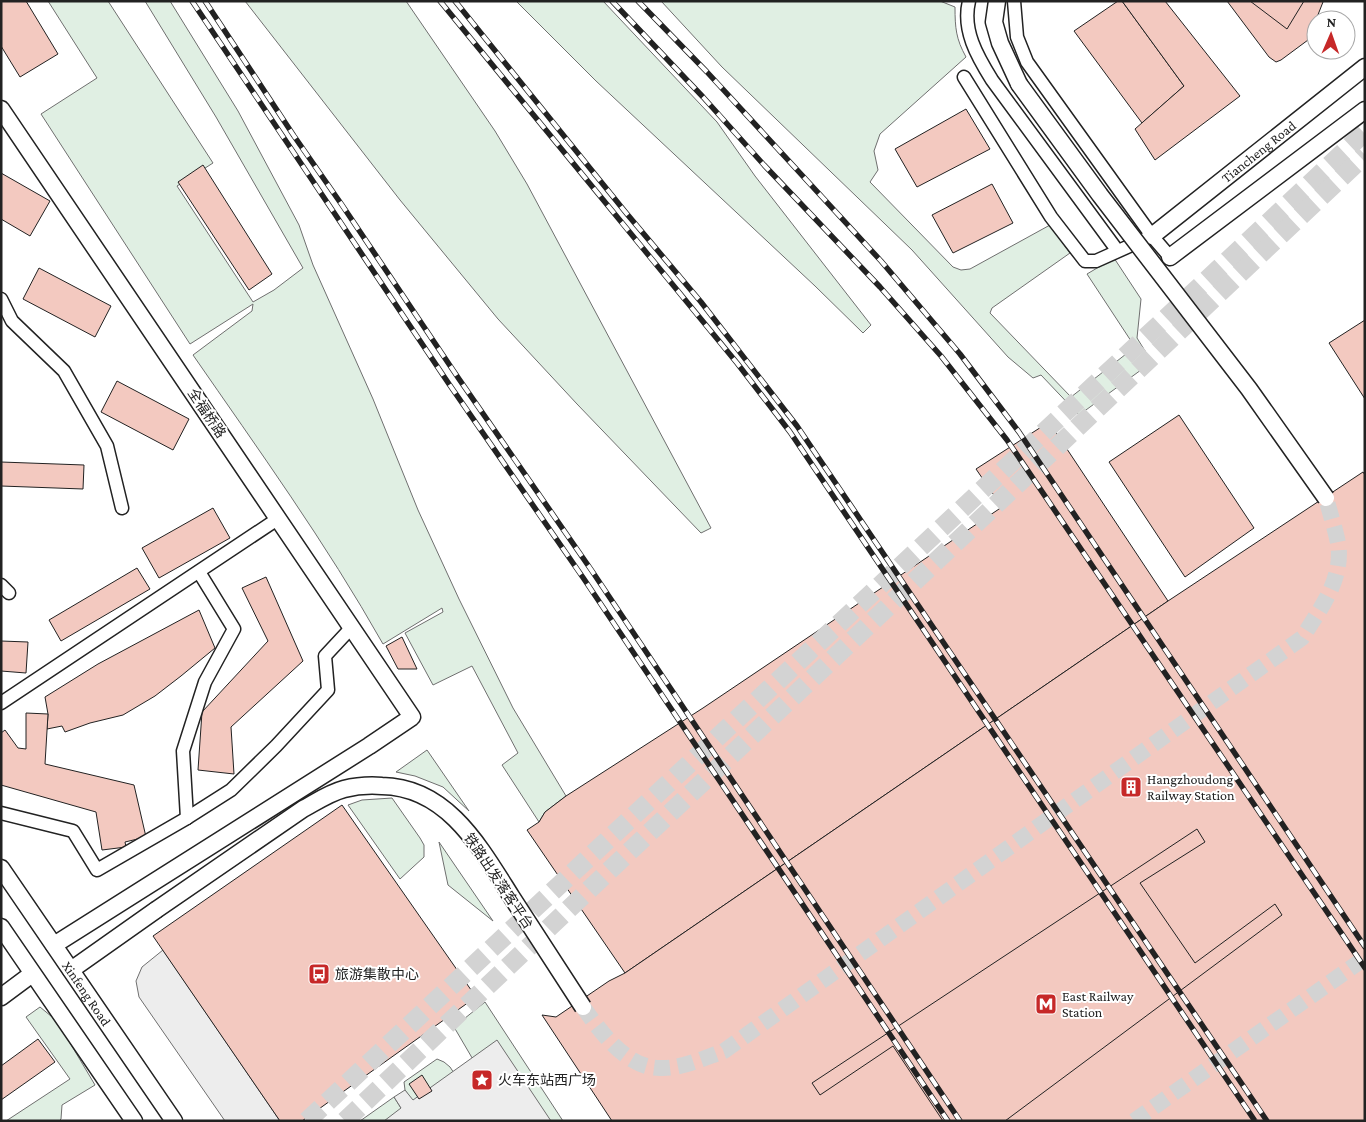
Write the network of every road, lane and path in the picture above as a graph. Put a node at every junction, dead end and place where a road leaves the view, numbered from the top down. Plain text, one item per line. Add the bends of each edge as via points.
1 (968, 1) edge
2 (997, 1) edge
3 (1014, 1) edge
4 (1365, 67) edge
5 (964, 76) dead end
6 (1, 109) edge
7 (1365, 110) edge
8 (1152, 236) junction
9 (1117, 250) junction
10 (1170, 257) joint
11 (1, 299) edge
12 (1326, 498) tunnel mouth
13 (122, 508) dead end
14 (279, 518) junction
15 (199, 572) junction
16 (352, 627) junction
17 (1, 703) edge
18 (1, 813) edge
19 (187, 818) junction
20 (1, 868) edge
21 (1, 927) edge
22 (54, 945) junction
23 (71, 970) junction
24 (32, 974) junction
25 (1, 997) edge
26 (583, 1007) tunnel mouth
27 (134, 1121) edge
28 (174, 1121) edge

1 - 9 street via 968,33 979,59
2 - 12 main road, bridge via 994,22 1000,43 1020,84
3 - 8 street via 1016,37 1027,62
4 - 8 main road, Tiancheng Road
5 - 9 street via 1051,217 1084,261 1096,261
6 - 14 main road, 全福桥路
7 - 10 main road
8 - 9 street
8 - 10 street
11 - 13 street via 12,321 64,370 107,446
14 - 15 street
14 - 16 main road, 全福桥路
15 - 17 street
15 - 19 street via 234,629 205,682 183,751
16 - 19 street via 325,656 328,690 231,790
16 - 22 main road, 全福桥路 via 412,717
18 - 19 street via 72,831 97,870
20 - 22 main road, Xinfeng Road
21 - 24 main road
22 - 23 main road, Xinfeng Road
23 - 26 main road, 铁路出发落客平台, bridge via 303,809 344,789 365,785 388,786 426,796 448,811 477,843
23 - 28 main road, Xinfeng Road
24 - 25 main road
24 - 27 main road

